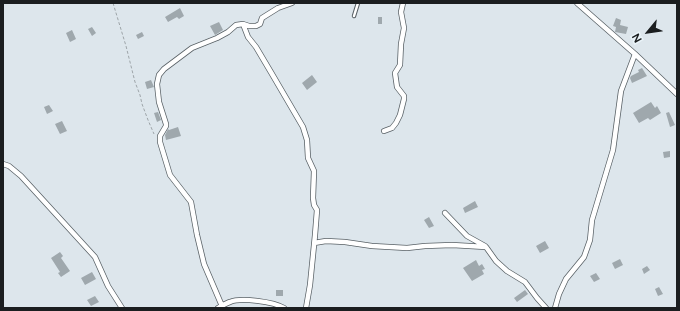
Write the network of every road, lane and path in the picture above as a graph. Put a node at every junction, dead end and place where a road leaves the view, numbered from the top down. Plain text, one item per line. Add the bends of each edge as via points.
1 (113, 3) edge
2 (292, 3) edge
3 (358, 3) edge
4 (403, 3) edge
5 (577, 3) edge
6 (354, 16) dead end
7 (243, 24) junction
8 (635, 54) junction
9 (677, 94) edge
10 (384, 131) dead end
11 (160, 142) junction
12 (3, 164) edge
13 (445, 213) dead end
14 (314, 243) junction
15 (486, 247) junction
16 (220, 307) edge
17 (122, 308) edge
18 (284, 308) edge
19 (306, 308) edge
20 (546, 308) edge
21 (555, 308) edge

1 - 11 path via 142,104
2 - 7 street via 262,18 256,26
3 - 6 lane
4 - 10 street via 401,12 404,28 400,44 400,65 395,77 404,99 396,123
5 - 8 street
7 - 11 street via 236,25 217,38 192,48 159,75 159,102 166,124
7 - 14 street via 248,37 303,127 308,158 314,171
8 - 9 street
8 - 21 street via 621,91 613,150 592,220 590,240 584,257 566,279
11 - 16 street via 170,175 191,202 204,264
12 - 17 street via 21,176 95,257 108,286
13 - 15 street via 467,236
14 - 15 street via 332,241 407,248 452,245
14 - 19 street
15 - 20 street via 507,271 525,282
16 - 18 street via 238,300 268,302

